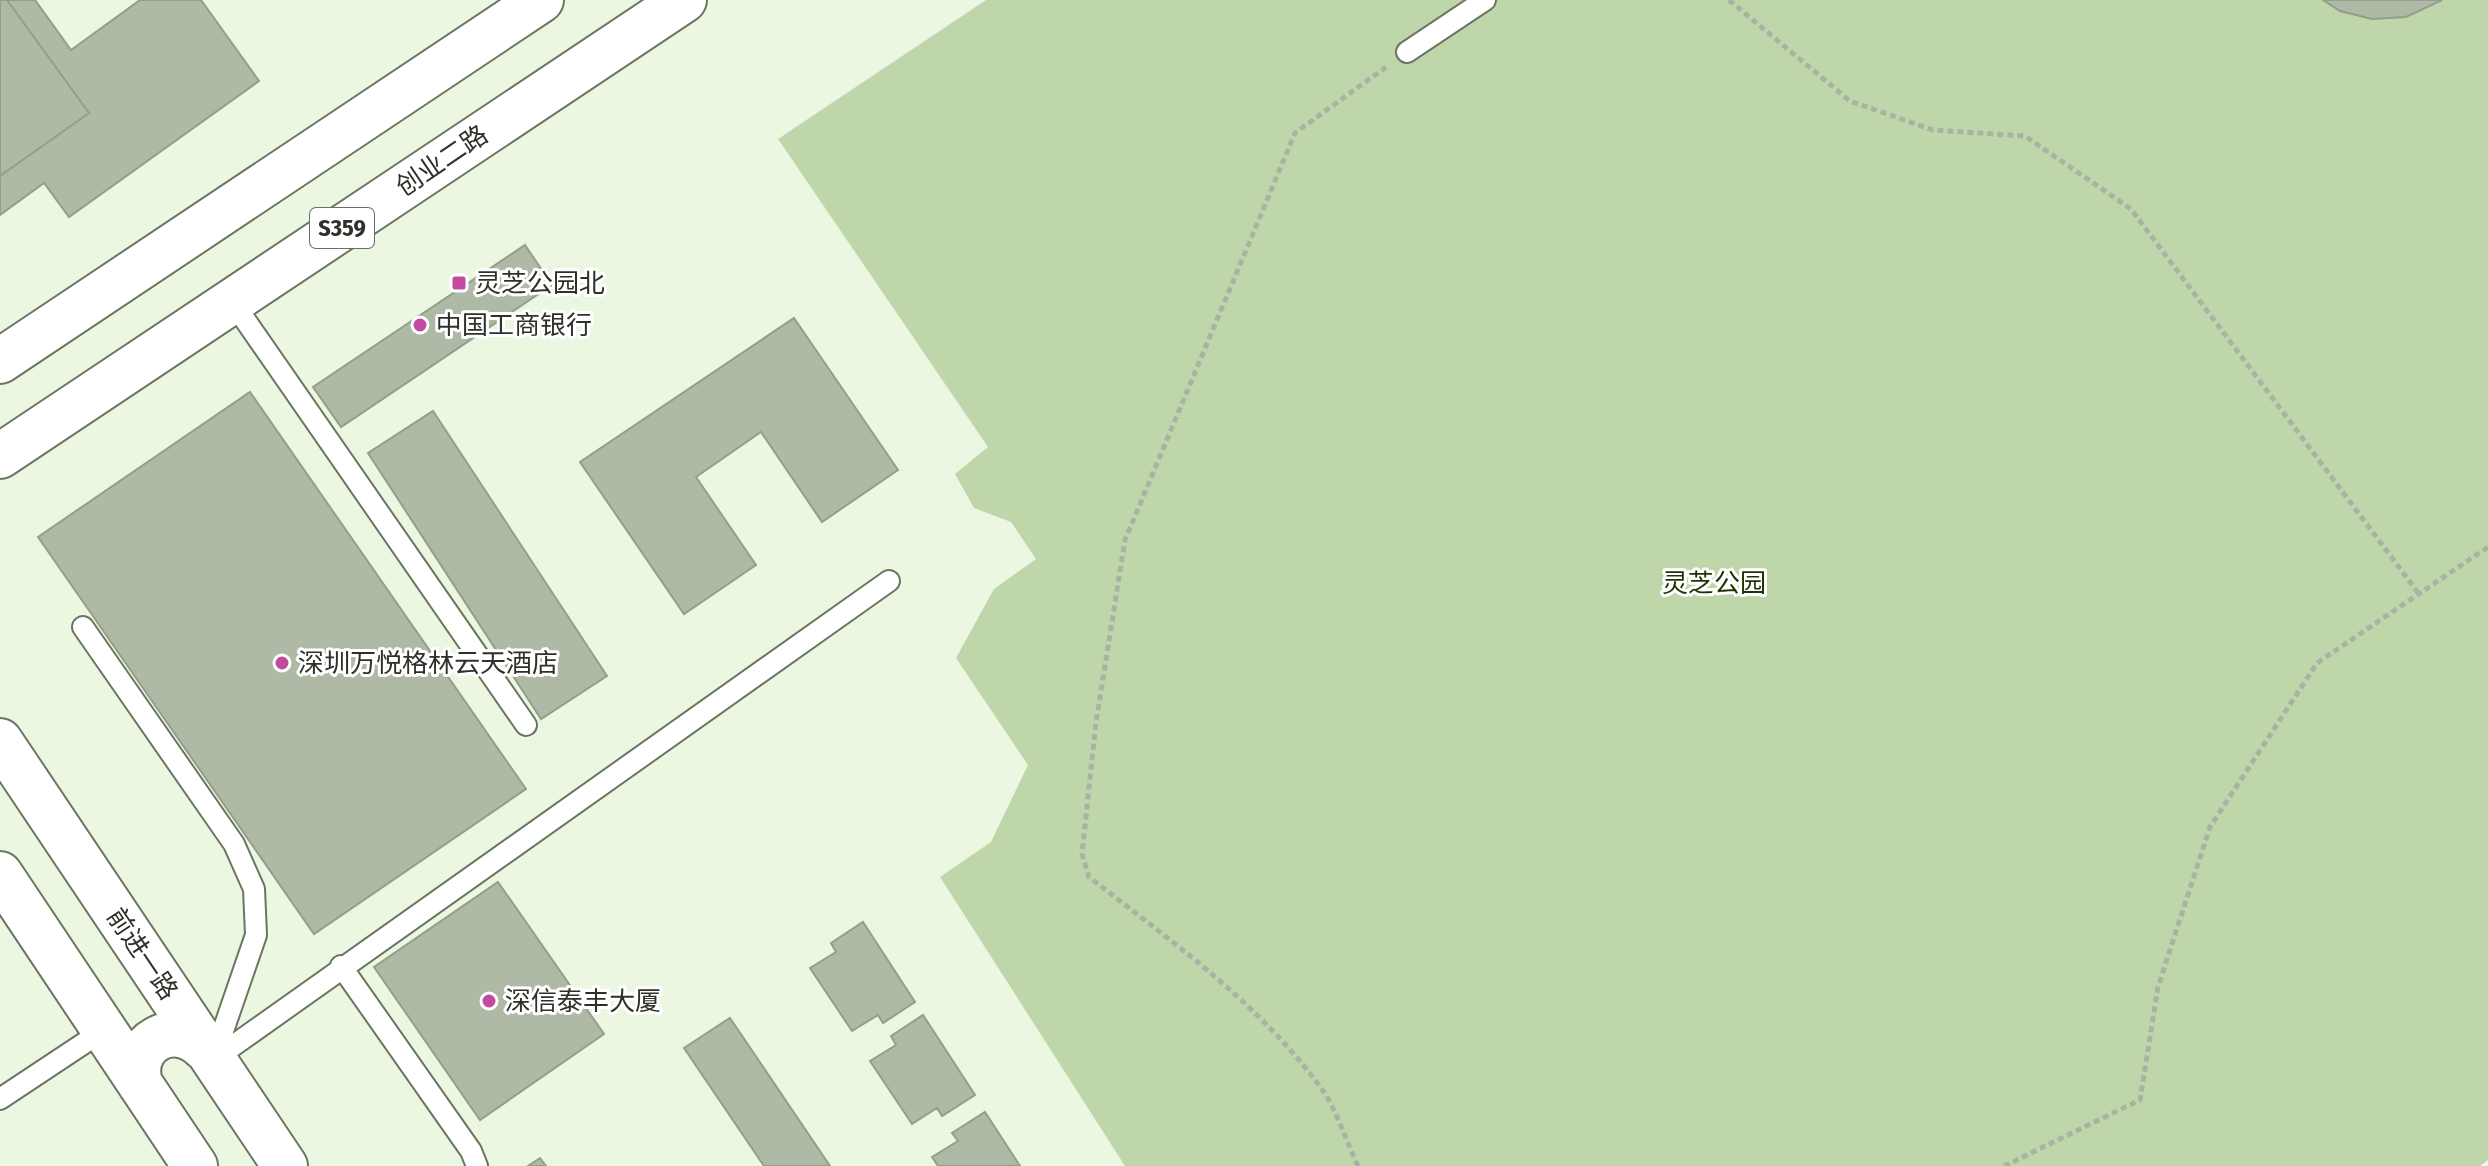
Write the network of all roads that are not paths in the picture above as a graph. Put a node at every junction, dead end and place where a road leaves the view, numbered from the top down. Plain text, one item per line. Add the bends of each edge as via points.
1 (541, 0) edge
2 (684, 0) edge
3 (1485, 0) edge
4 (1407, 52) road end
5 (232, 301) junction
6 (0, 361) edge
7 (0, 456) edge
8 (889, 581) dead end
9 (83, 627) dead end
10 (526, 725) dead end
11 (0, 741) edge
12 (0, 874) edge
13 (341, 966) junction
14 (104, 1030) junction
15 (209, 1054) junction
16 (140, 1084) junction
17 (0, 1099) edge
18 (195, 1166) edge
19 (285, 1166) edge
20 (477, 1166) edge

1 - 6 main road
2 - 5 main road, 创业二路 / S359
3 - 4 lane
5 - 7 main road, 创业二路 / S359
5 - 10 lane
8 - 13 lane
9 - 15 lane via 234,844 254,889 256,935
11 - 15 main road, 前进一路
12 - 14 main road
13 - 15 lane
13 - 20 lane
14 - 16 main road
14 - 17 lane
15 - 16 main road via 175,1033 151,1041 138,1062
15 - 19 main road, 前进一路
16 - 18 main road

